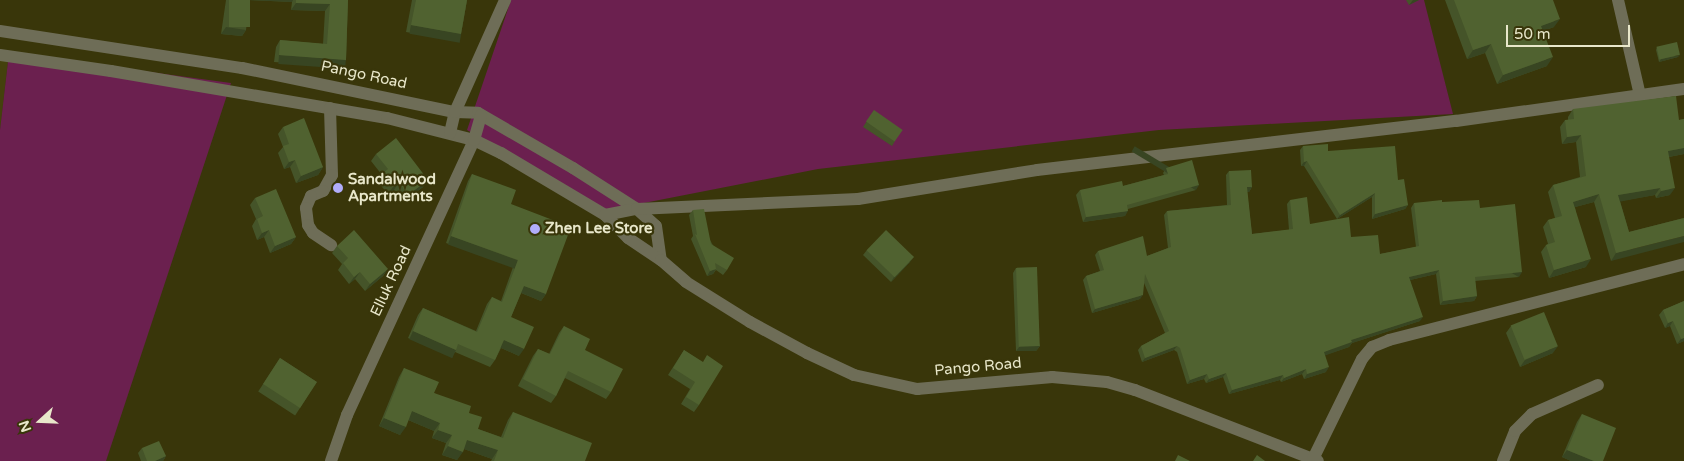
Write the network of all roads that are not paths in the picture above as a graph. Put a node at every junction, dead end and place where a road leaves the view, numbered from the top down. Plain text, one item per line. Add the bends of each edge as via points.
1 (505, 0) edge
2 (1618, 0) edge
3 (0, 31) edge
4 (0, 55) edge
5 (1684, 89) edge
6 (1640, 95) junction
7 (330, 108) junction
8 (455, 112) junction
9 (481, 115) junction
10 (450, 133) junction
11 (474, 140) junction
12 (638, 209) junction
13 (604, 215) junction
14 (332, 245) dead end
15 (661, 260) junction
16 (1684, 264) edge
17 (1598, 385) dead end
18 (1316, 460) edge
19 (331, 461) edge
20 (1503, 461) edge

1 - 8 street
2 - 6 street
3 - 8 street, Pango Road via 242,68
4 - 7 street, Pango Road via 111,70
5 - 6 street
6 - 12 street via 1456,121 1038,170 858,199
7 - 10 street, Pango Road
7 - 14 street via 332,175 323,190 311,196 306,208 312,233
8 - 9 street, Pango Road
8 - 10 street
9 - 11 street, Elluk Road
9 - 12 street, Pango Road
10 - 11 street, Pango Road
11 - 13 street, Pango Road
11 - 19 street, Elluk Road via 347,415
12 - 13 street
12 - 15 street, Pango Road via 656,226
13 - 15 street, Pango Road via 628,238
15 - 18 street, Pango Road via 686,282 750,322 854,375 917,388 1052,377 1108,382
16 - 18 street via 1372,347 1362,359
17 - 20 street via 1532,414 1515,431

